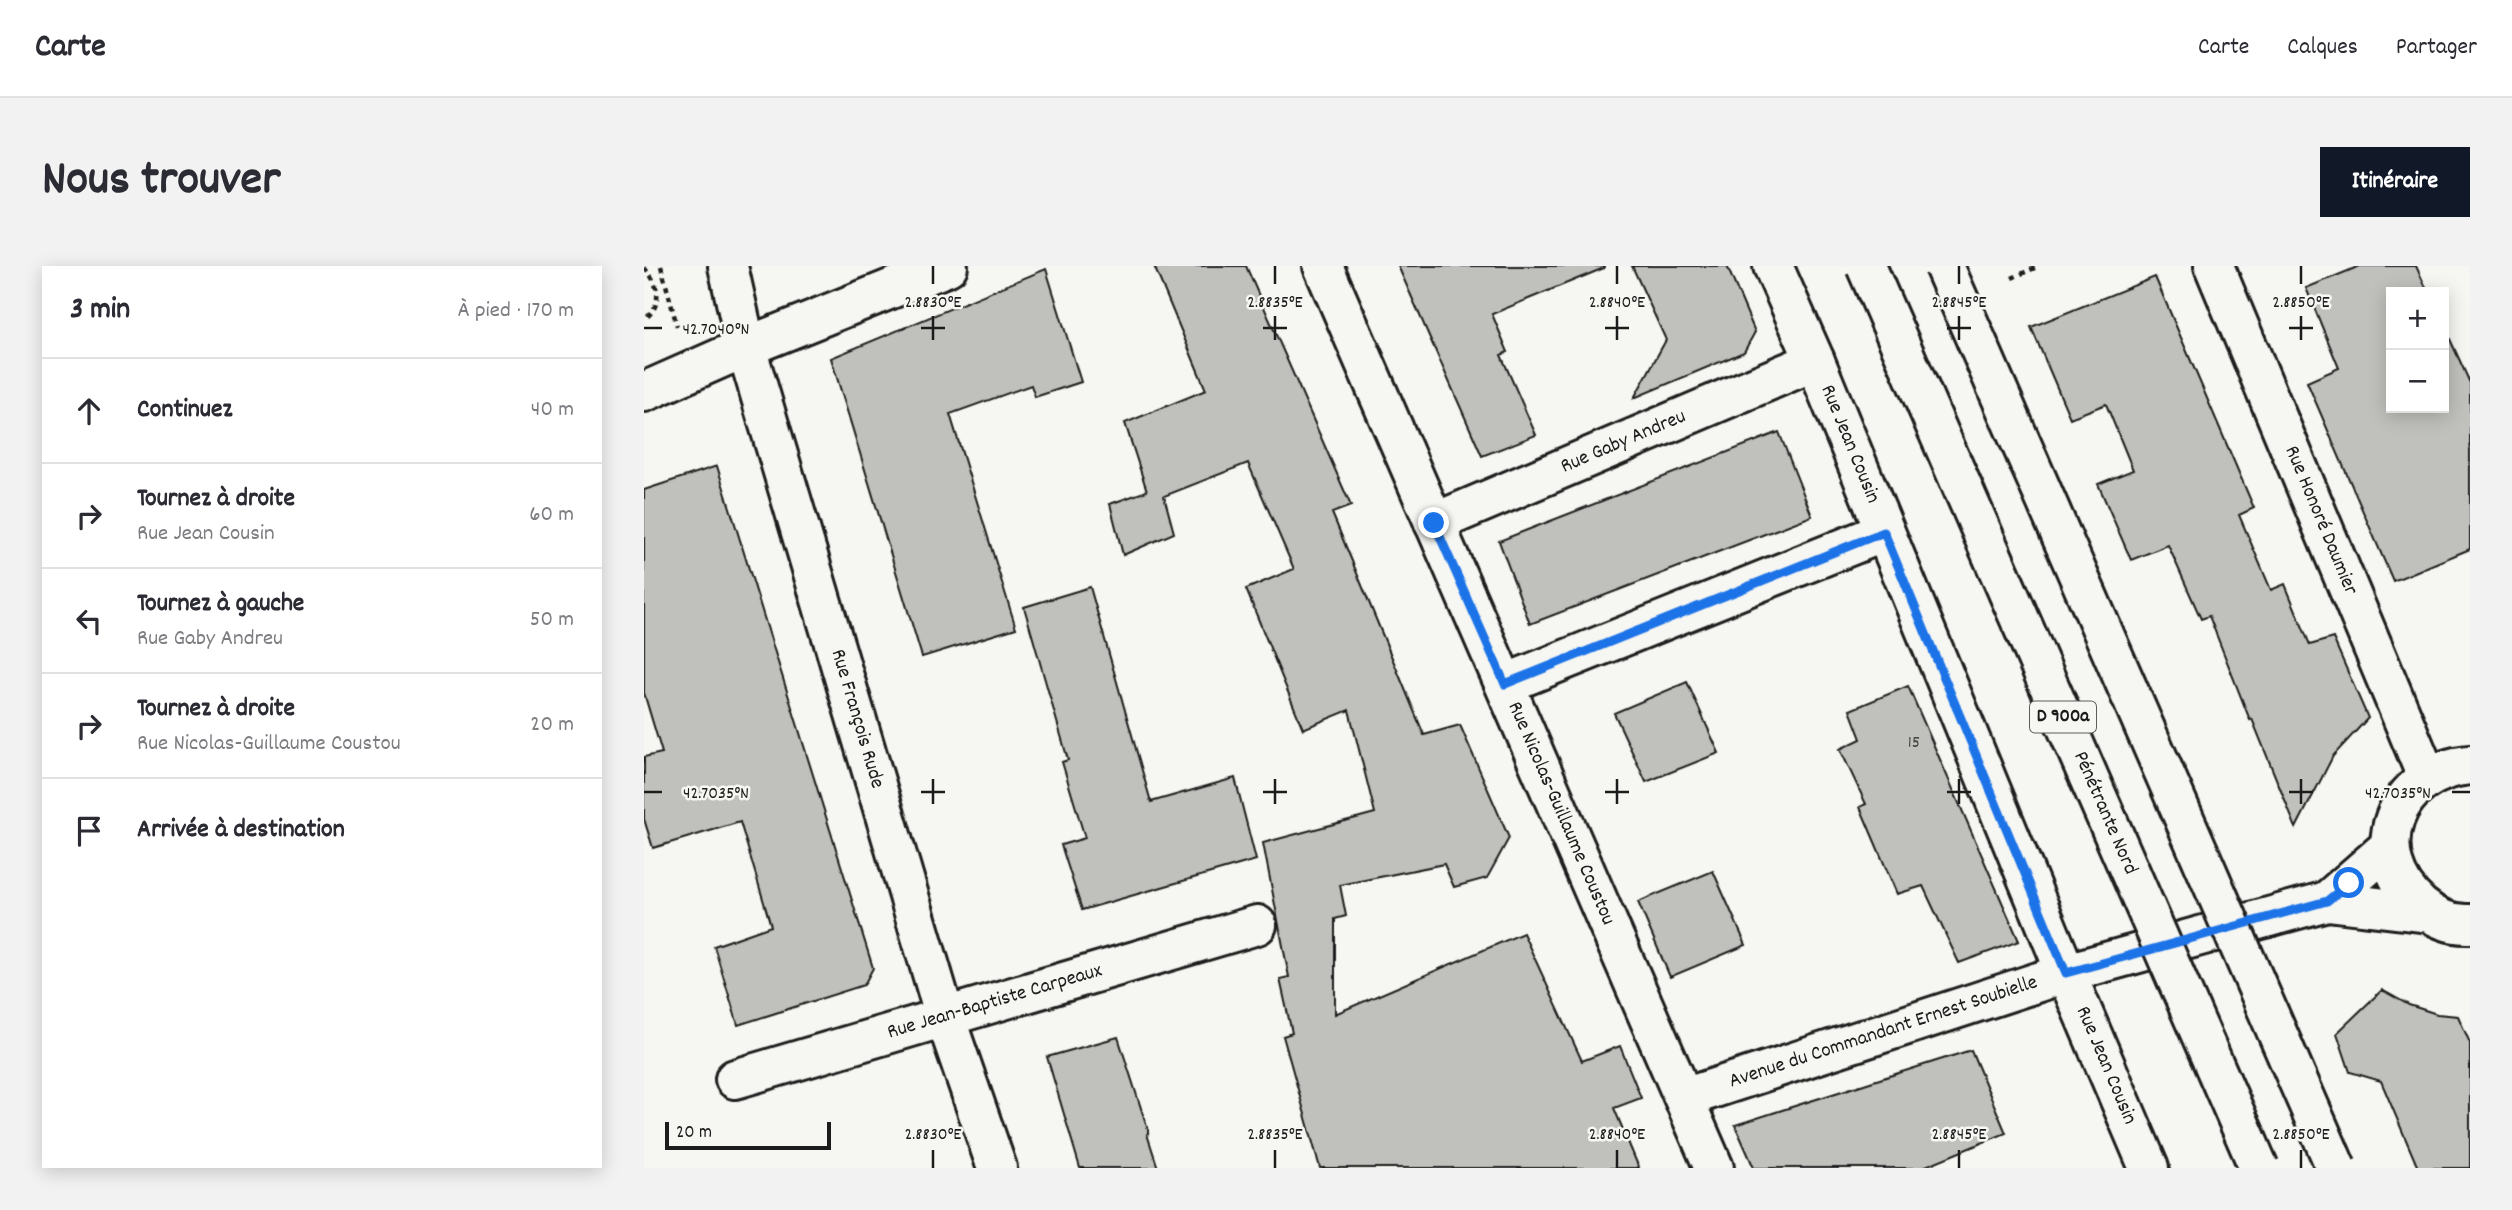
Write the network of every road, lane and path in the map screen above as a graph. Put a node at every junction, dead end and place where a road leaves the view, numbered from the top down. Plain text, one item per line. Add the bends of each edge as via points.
1 (661, 266) edge
2 (727, 266) edge
3 (948, 266) edge
4 (1323, 266) edge
5 (1773, 266) edge
6 (1867, 266) edge
7 (1944, 266) edge
8 (2039, 266) edge
9 (2214, 266) edge
10 (644, 268) edge
11 (911, 275) edge
12 (2012, 278) dead end
13 (644, 319) edge
14 (746, 347) junction
15 (1815, 360) junction
16 (689, 372) junction
17 (644, 392) edge
18 (1434, 523) junction
19 (1884, 532) junction
20 (1505, 684) junction
21 (2470, 765) edge
22 (2427, 777) junction
23 (2390, 846) junction
24 (2327, 901) junction
25 (2458, 924) edge
26 (1257, 925) dead end
27 (2066, 973) junction
28 (945, 1017) junction
29 (735, 1079) dead end
30 (1684, 1098) junction
31 (997, 1168) edge
32 (1714, 1168) edge
33 (2149, 1168) edge
34 (2259, 1168) edge
35 (2336, 1168) edge

1 - 16 path
2 - 14 main road, Rue François Rude
3 - 11 main road
4 - 18 main road, Rue Nicolas-Guillaume Coustou
5 - 15 main road, Rue Jean Cousin
6 - 34 main road, Pénétrante Nord / D 900a, bridge
7 - 35 main road, bridge
8 - 12 path
9 - 22 main road, Rue Honoré Daumier
10 - 13 path via 656,283 658,299
11 - 14 main road
14 - 16 main road
14 - 28 main road, Rue François Rude
15 - 18 main road, Rue Gaby Andreu
15 - 19 main road, Rue Jean Cousin
16 - 17 main road
18 - 20 main road, Rue Nicolas-Guillaume Coustou
19 - 20 main road
19 - 27 main road, Rue Jean Cousin
20 - 30 main road, Rue Nicolas-Guillaume Coustou
21 - 22 main road
22 - 23 main road via 2407,795 2394,820
23 - 24 main road, Avenue du Commandant Ernest Soubielle
23 - 25 main road via 2395,873 2409,895
24 - 25 main road, Avenue du Commandant Ernest Soubielle
24 - 27 main road, Avenue du Commandant Ernest Soubielle
26 - 28 main road, Rue Jean-Baptiste Carpeaux
27 - 30 main road, Avenue du Commandant Ernest Soubielle
27 - 33 main road, Rue Jean Cousin
28 - 29 main road, Rue Jean-Baptiste Carpeaux
28 - 31 main road, Rue François Rude
30 - 32 main road, Rue Nicolas-Guillaume Coustou

